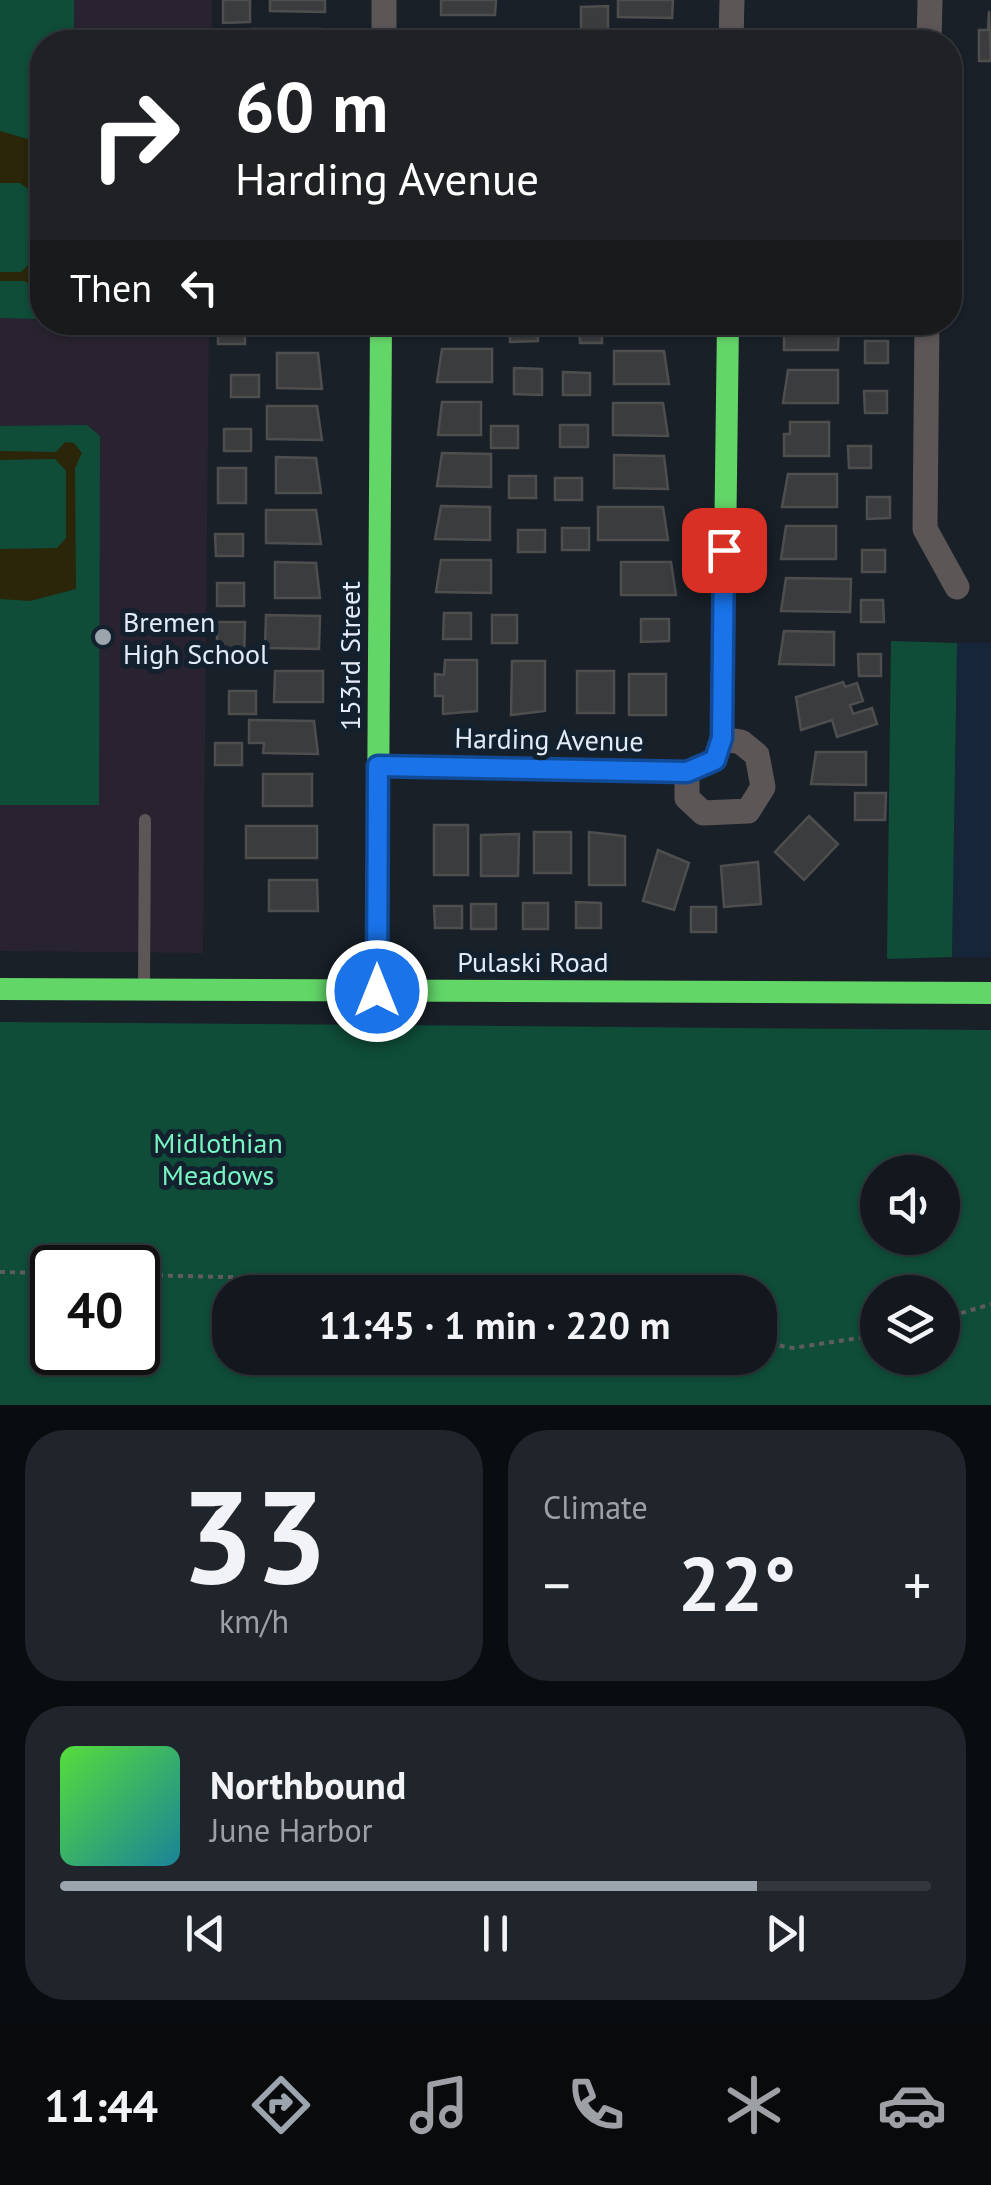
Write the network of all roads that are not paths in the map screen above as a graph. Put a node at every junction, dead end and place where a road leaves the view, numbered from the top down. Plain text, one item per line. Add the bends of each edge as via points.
1 (384, 0) edge
2 (732, 0) edge
3 (930, 0) edge
4 (384, 30) edge
5 (732, 30) edge
6 (929, 30) edge
7 (382, 335) edge
8 (728, 335) edge
9 (927, 335) edge
10 (957, 587) dead end
11 (718, 749) junction
12 (378, 766) junction
13 (687, 772) junction
14 (145, 820) dead end
15 (0, 989) edge
16 (144, 990) junction
17 (377, 991) junction
18 (991, 994) edge

1 - 4 street
2 - 5 street
3 - 6 street
7 - 12 street, 153rd Street
8 - 11 street
9 - 10 street via 925,530
11 - 13 street, Harding Avenue
11 - 13 street via 741,742 757,755 763,787 748,811 703,812 686,798
12 - 13 street, Harding Avenue
12 - 17 street, 153rd Street
14 - 16 lane
15 - 16 street, Pulaski Road
16 - 17 street, Pulaski Road
17 - 18 street, Pulaski Road

